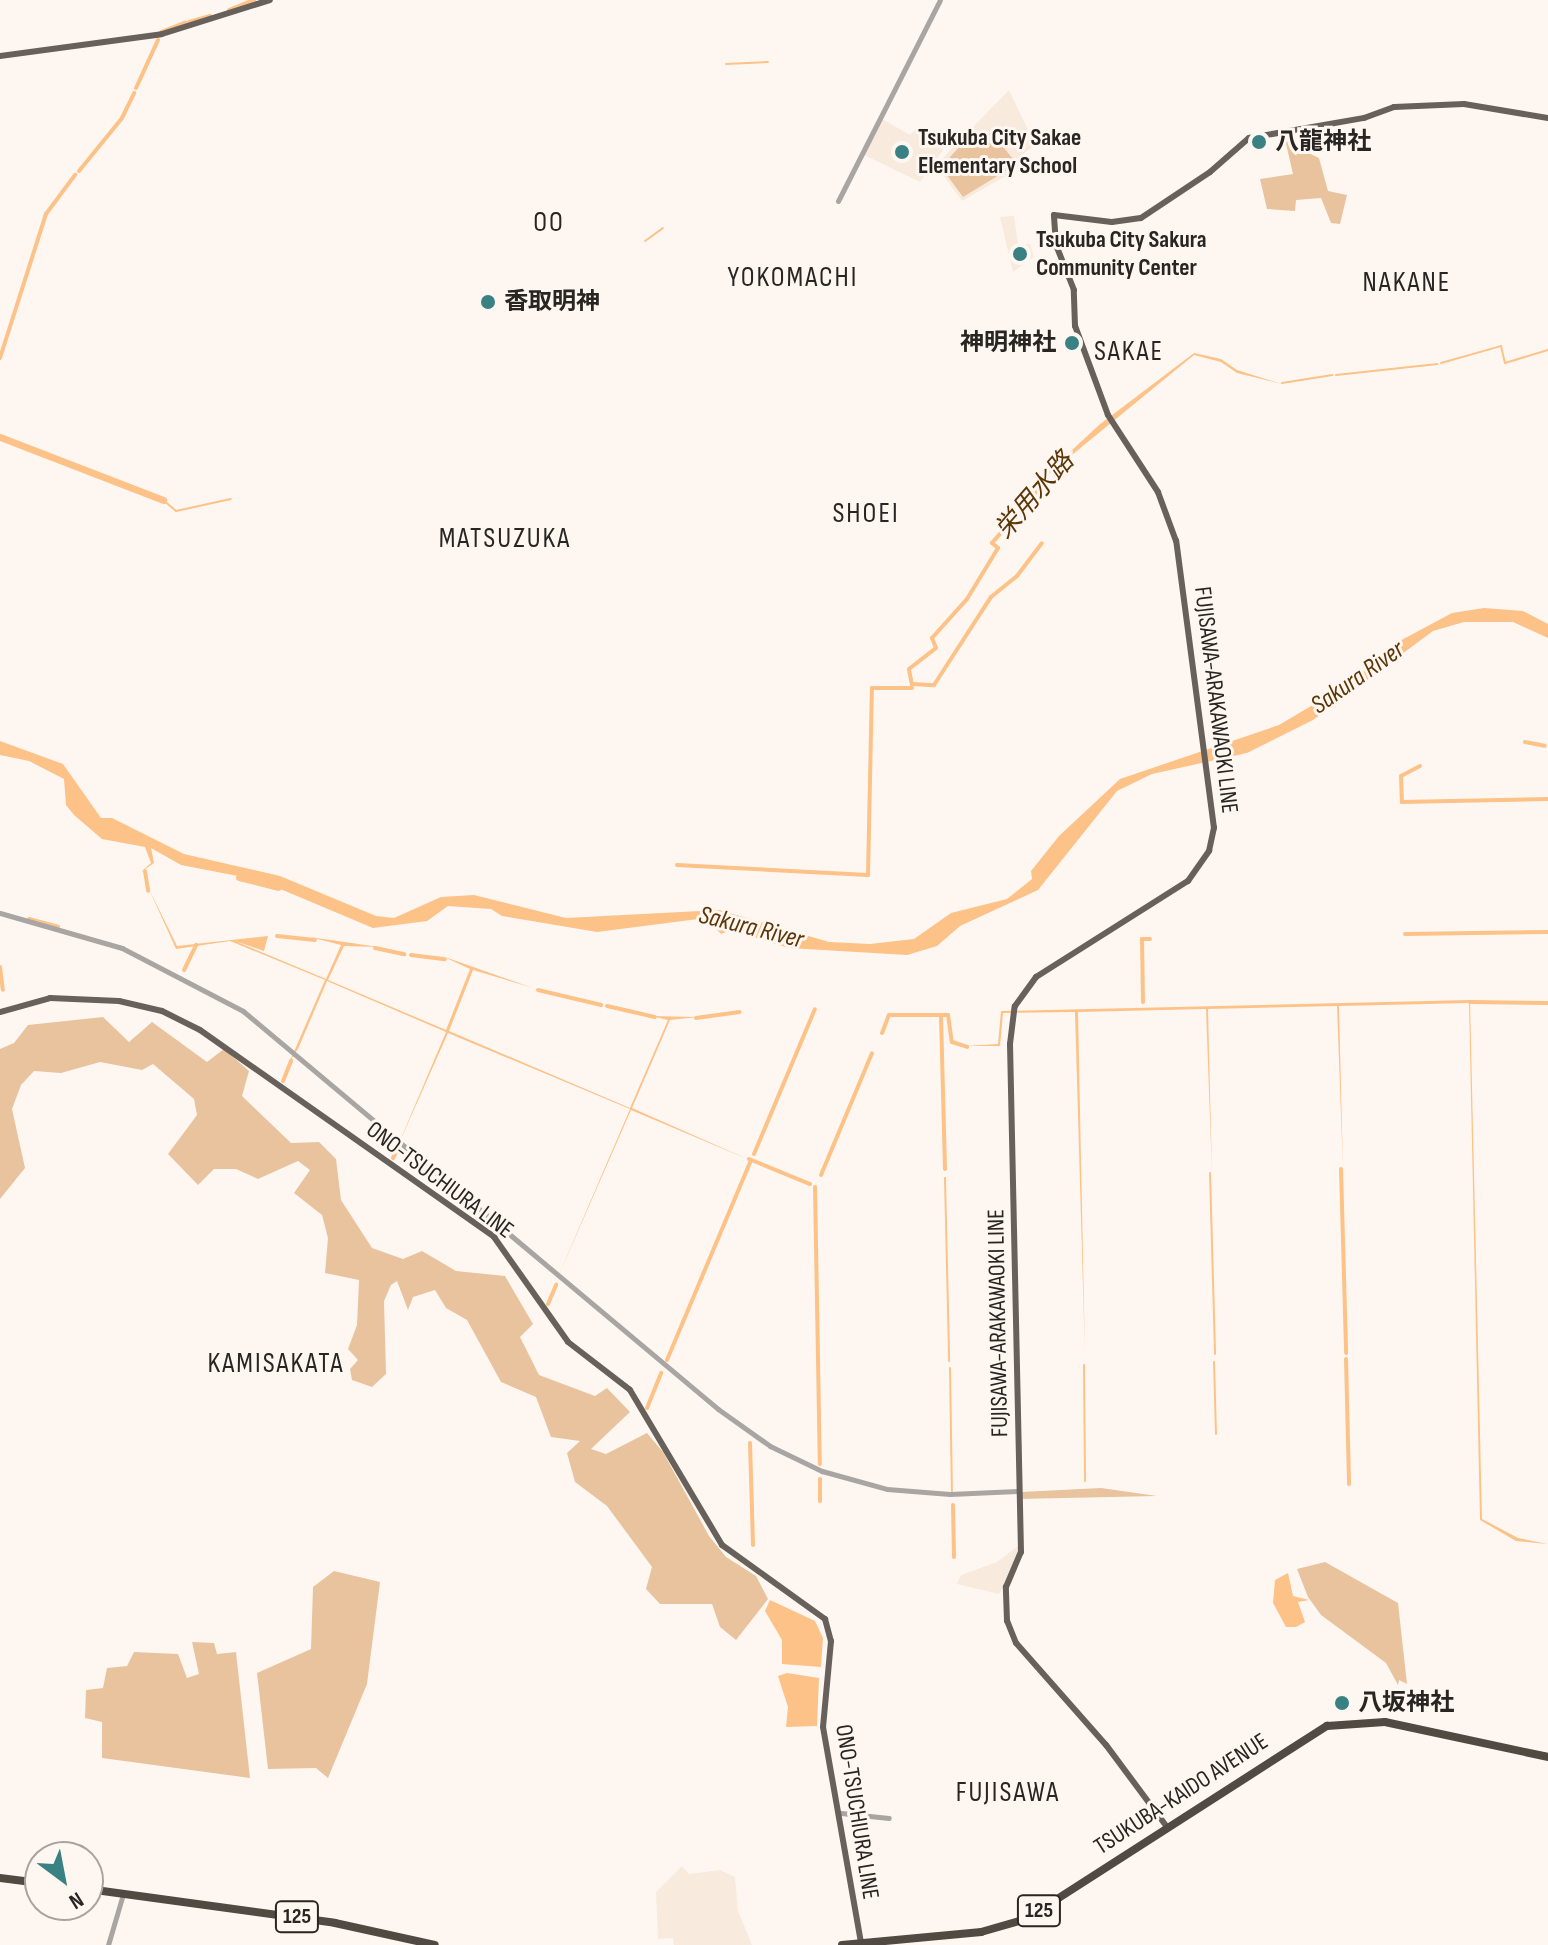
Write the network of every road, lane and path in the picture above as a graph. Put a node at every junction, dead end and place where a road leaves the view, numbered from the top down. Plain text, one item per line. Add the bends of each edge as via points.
1 (270, 0) edge
2 (940, 0) edge
3 (0, 56) edge
4 (1548, 118) edge
5 (838, 201) dead end
6 (0, 913) edge
7 (0, 1012) edge
8 (1017, 1491) junction
9 (1548, 1757) edge
10 (841, 1813) junction
11 (889, 1818) dead end
12 (1167, 1827) junction
13 (0, 1878) edge
14 (24, 1881) edge
15 (104, 1891) edge
16 (123, 1894) junction
17 (862, 1944) edge
18 (108, 1945) edge
19 (435, 1945) edge
20 (842, 1945) edge

1 - 3 main road via 162,34
2 - 5 street
4 - 8 main road, FUJISAWA-ARAKAWAOKI LINE via 1472,105 1399,106 1364,118 1249,138 1202,178 1141,218 1112,222 1054,215 1056,245 1074,290 1075,326 1108,415 1158,492 1176,541 1213,840 1188,881 1036,977 1015,1006 1010,1044
6 - 8 street via 122,948 243,1011 718,1409 770,1446 822,1471 887,1489 950,1494
7 - 10 main road, ONO-TSUCHIURA LINE via 50,998 119,1001 162,1011 200,1030 494,1237 568,1342 630,1390 722,1545 823,1616 831,1641 823,1727
8 - 12 main road, FUJISAWA-ARAKAWAOKI LINE via 1021,1552 1006,1591 1011,1633
9 - 12 highway, TSUKUBA-KAIDO AVENUE / 125 via 1385,1722 1340,1723 1306,1735
10 - 11 street
10 - 17 main road, ONO-TSUCHIURA LINE
12 - 17 highway, TSUKUBA-KAIDO AVENUE / 125 via 1013,1925
13 - 14 highway
15 - 16 highway, 125
16 - 18 street
16 - 19 highway, 125 via 335,1923
17 - 20 highway, TSUKUBA-KAIDO AVENUE / 125

